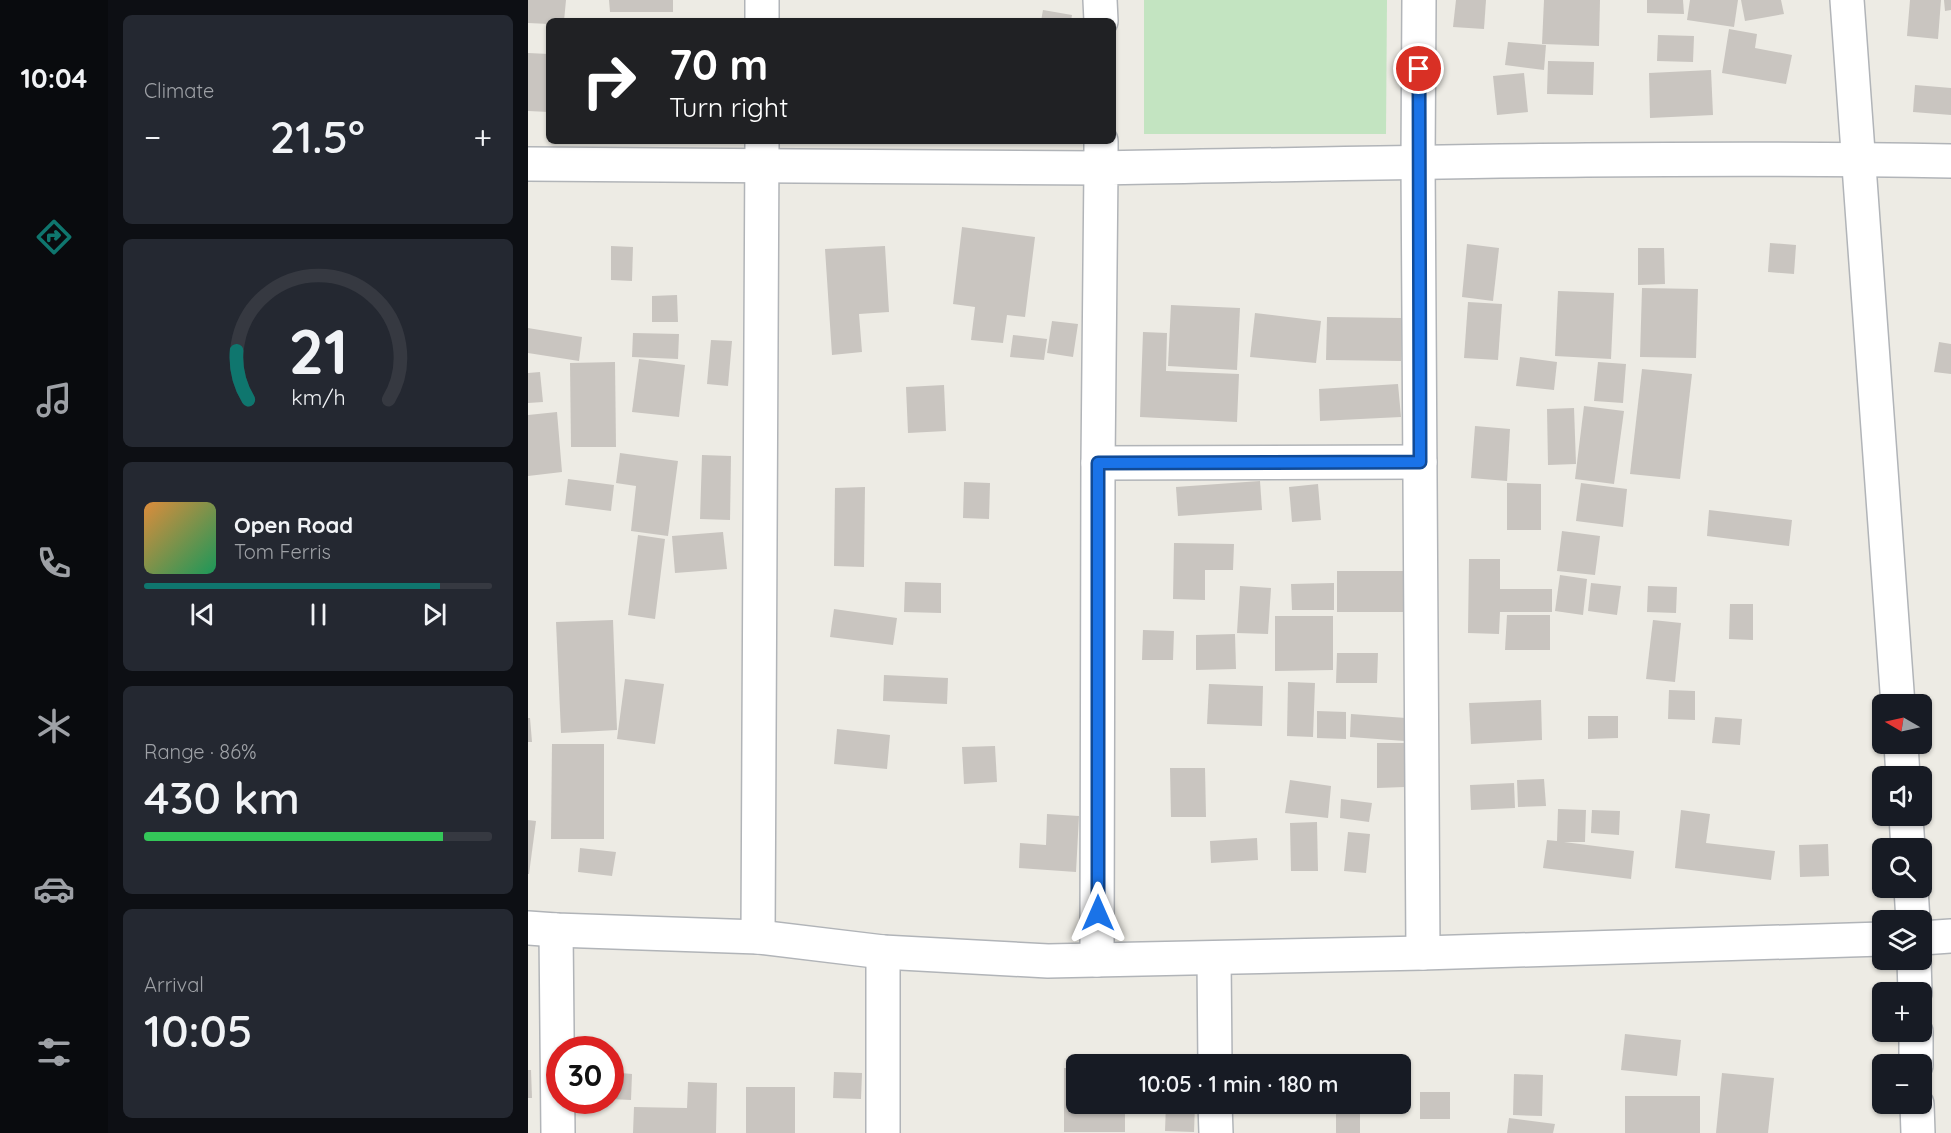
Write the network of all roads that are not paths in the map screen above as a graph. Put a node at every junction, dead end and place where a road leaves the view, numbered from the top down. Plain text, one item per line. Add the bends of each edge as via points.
1 (762, 0) edge
2 (1101, 0) edge
3 (1419, 0) edge
4 (1847, 0) edge
5 (762, 18) edge
6 (1101, 18) edge
7 (762, 153) edge
8 (1101, 155) edge
9 (1858, 159) junction
10 (1951, 161) edge
11 (1418, 162) junction
12 (528, 164) edge
13 (1420, 462) junction
14 (1098, 463) junction
15 (1897, 694) edge
16 (542, 929) edge
17 (1951, 936) edge
18 (758, 937) junction
19 (1932, 937) edge
20 (1872, 939) edge
21 (883, 952) junction
22 (1423, 953) junction
23 (1214, 958) junction
24 (1097, 960) junction
25 (1215, 1054) edge
26 (1215, 1114) edge
27 (1917, 1114) edge
28 (558, 1133) edge
29 (883, 1133) edge
30 (1216, 1133) edge
31 (1918, 1133) edge

1 - 5 street
2 - 6 street
3 - 11 street
4 - 9 street
7 - 8 street
7 - 12 street
7 - 18 street
8 - 11 street
8 - 14 street
9 - 10 street
9 - 11 street
9 - 15 street
11 - 13 street
13 - 14 street
13 - 22 street
14 - 24 street
16 - 18 street
16 - 28 street
17 - 19 street
18 - 21 street
20 - 22 street
21 - 24 street
21 - 29 street
22 - 23 street
23 - 24 street
23 - 25 street
26 - 30 street
27 - 31 street

